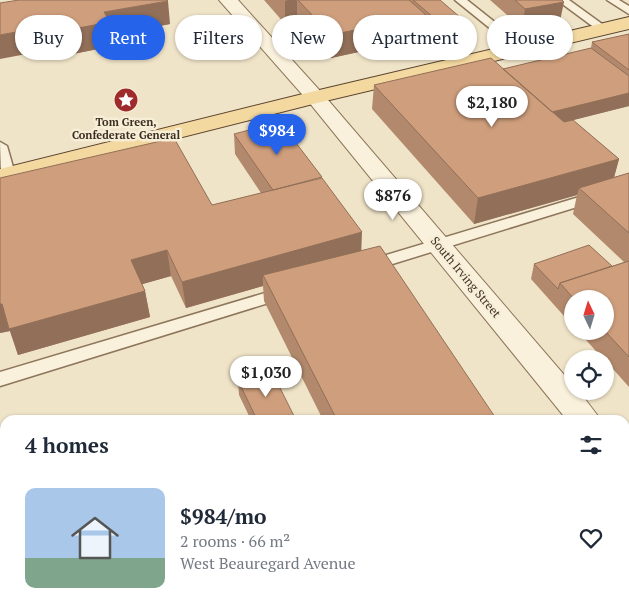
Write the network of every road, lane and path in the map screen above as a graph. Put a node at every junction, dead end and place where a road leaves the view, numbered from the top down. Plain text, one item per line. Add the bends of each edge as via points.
1 (228, 0) edge
2 (460, 0) edge
3 (562, 0) edge
4 (612, 0) edge
5 (629, 11) edge
6 (487, 21) edge
7 (629, 23) edge
8 (603, 29) junction
9 (573, 36) edge
10 (487, 57) edge
11 (315, 97) junction
12 (0, 146) edge
13 (4, 175) edge
14 (629, 186) edge
15 (439, 245) junction
16 (353, 271) edge
17 (296, 288) edge
18 (0, 379) edge
19 (581, 415) edge

1 - 11 street, South Irving Street
2 - 6 lane
3 - 8 lane
4 - 5 lane
7 - 8 main road
8 - 9 main road
10 - 11 main road
11 - 13 main road
11 - 15 street, South Irving Street
12 - 13 lane
14 - 15 lane
15 - 16 lane
15 - 19 street, South Irving Street
17 - 18 lane

